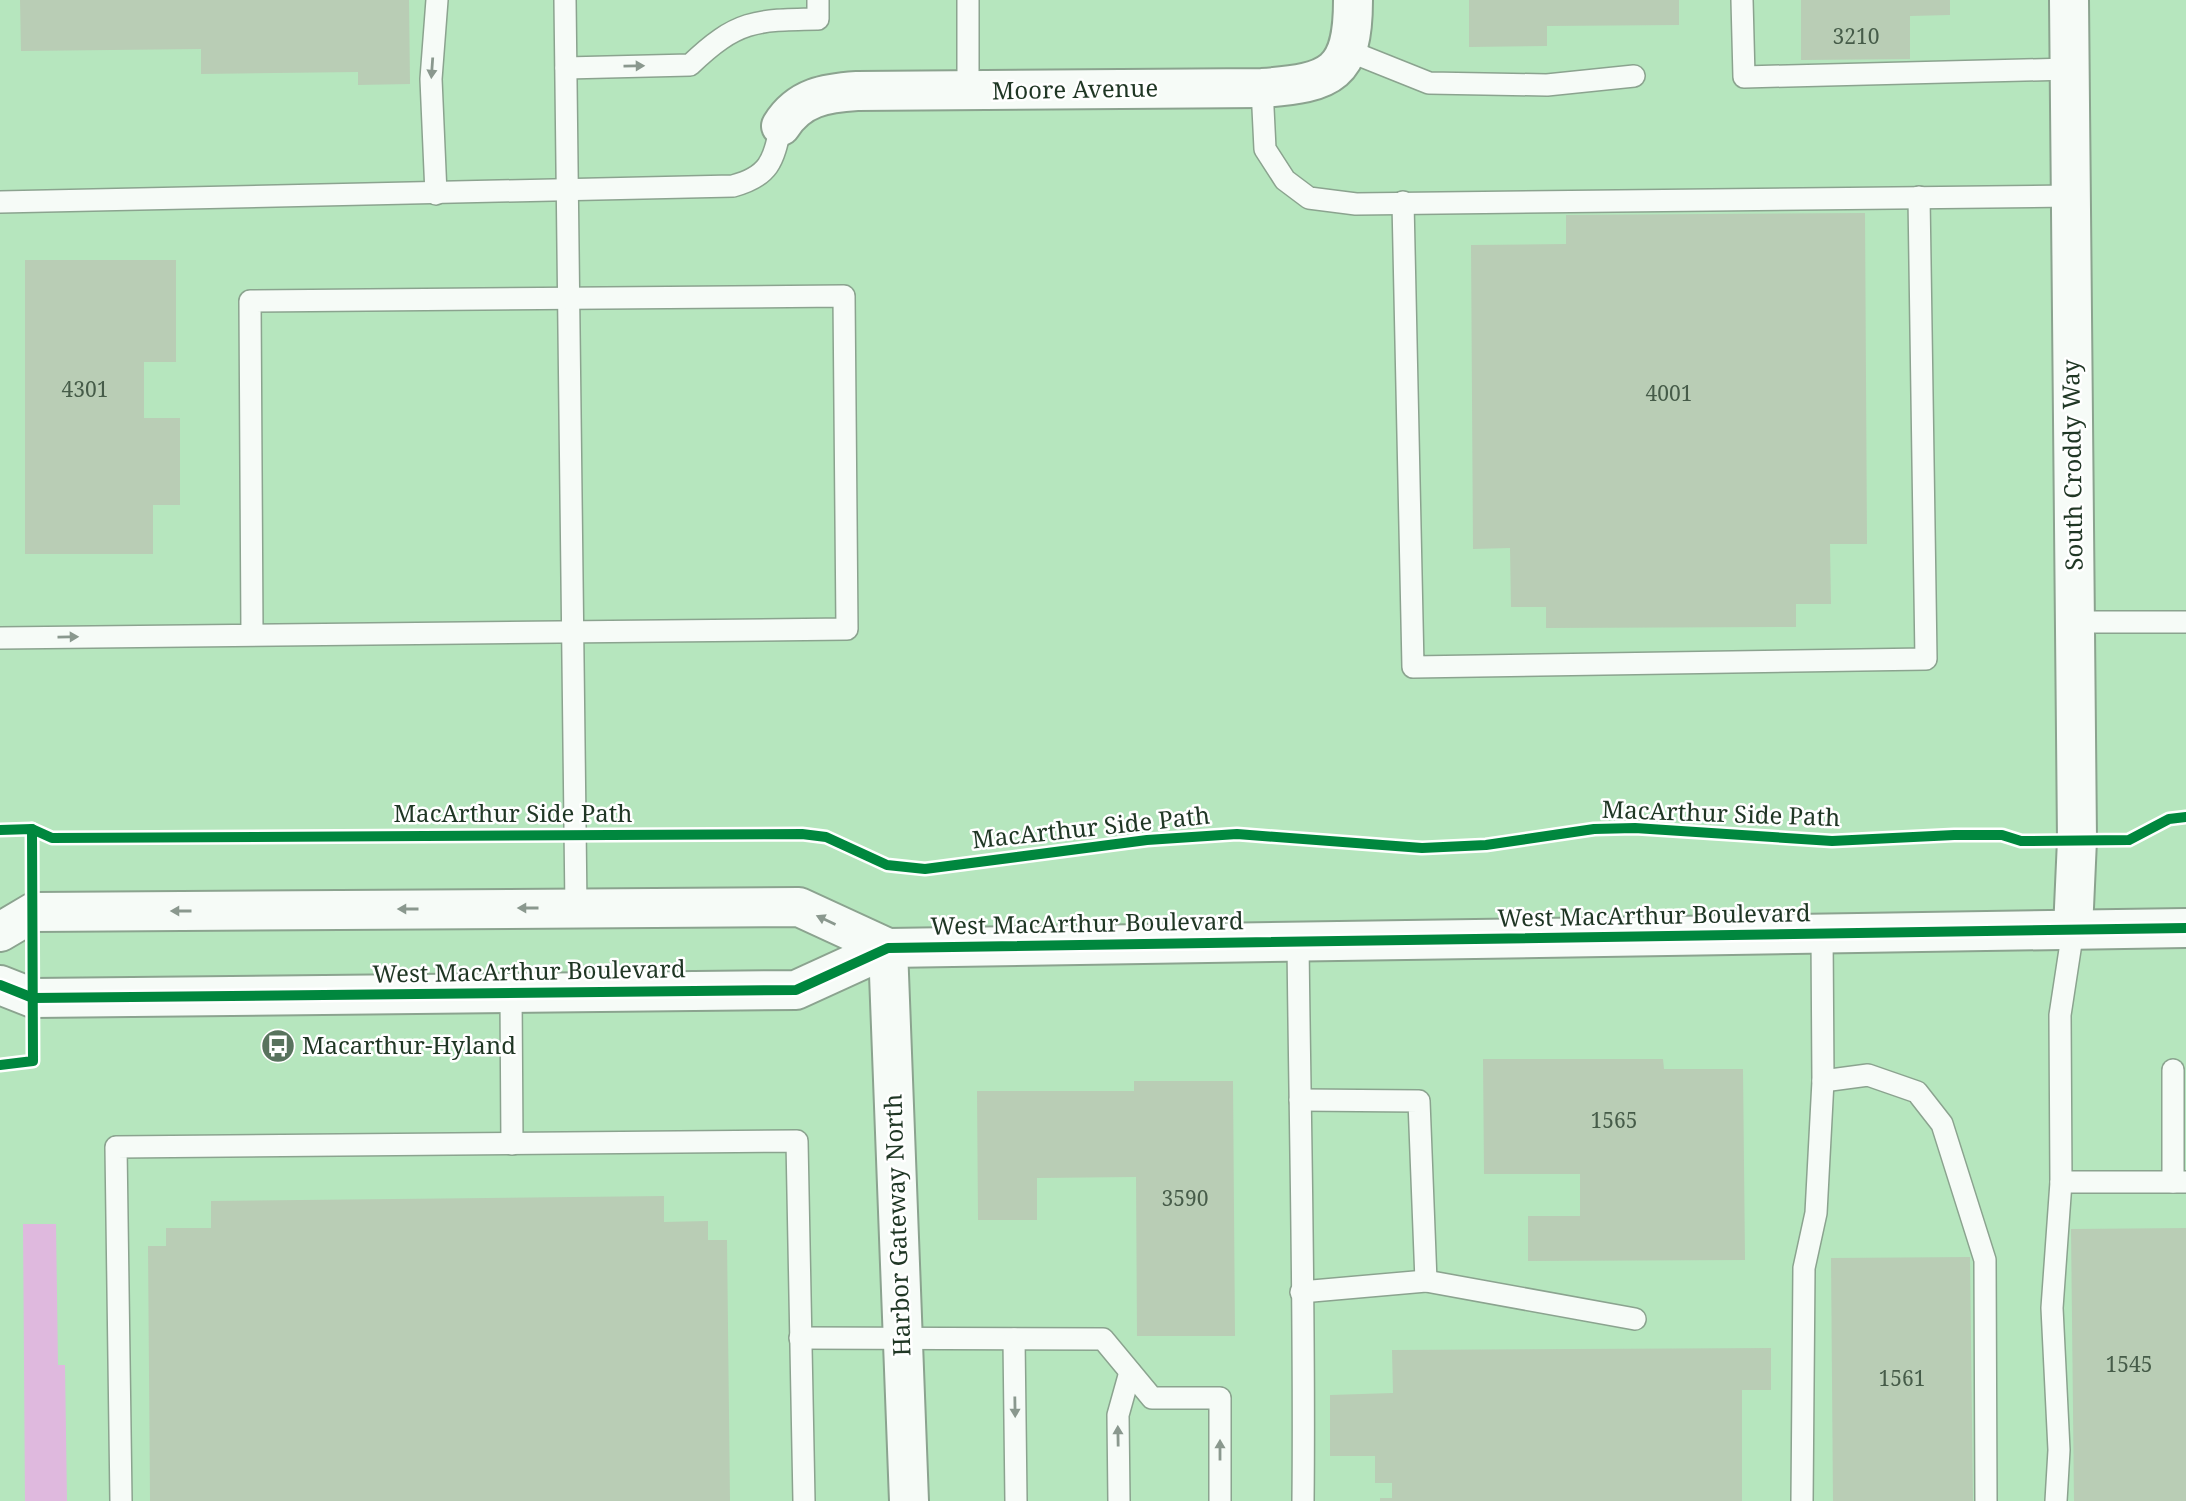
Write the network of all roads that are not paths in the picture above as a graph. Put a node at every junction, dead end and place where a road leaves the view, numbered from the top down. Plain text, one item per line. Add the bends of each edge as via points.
1 (437, 0) edge
2 (565, 0) edge
3 (818, 0) edge
4 (968, 0) edge
5 (1742, 0) edge
6 (2069, 0) edge
7 (1352, 28) edge
8 (566, 68) junction
9 (2069, 69) junction
10 (1634, 76) dead end
11 (1262, 89) junction
12 (968, 92) junction
13 (781, 125) joint
14 (567, 191) junction
15 (436, 194) junction
16 (1919, 197) junction
17 (2070, 197) junction
18 (0, 202) edge
19 (1403, 202) junction
20 (568, 298) junction
21 (2075, 622) junction
22 (2186, 622) edge
23 (572, 631) junction
24 (252, 634) junction
25 (0, 638) edge
26 (576, 908) junction
27 (2186, 928) edge
28 (2073, 930) junction
29 (0, 932) edge
30 (1822, 934) junction
31 (1298, 942) junction
32 (888, 948) junction
33 (0, 985) edge
34 (511, 994) junction
35 (2173, 1070) dead end
36 (1823, 1081) junction
37 (1300, 1100) junction
38 (512, 1144) junction
39 (2062, 1182) junction
40 (2179, 1182) edge
41 (1426, 1281) junction
42 (1301, 1292) junction
43 (1635, 1319) dead end
44 (800, 1338) junction
45 (903, 1338) junction
46 (1014, 1339) junction
47 (1130, 1372) junction
48 (121, 1501) edge
49 (804, 1501) edge
50 (909, 1501) edge
51 (1016, 1501) edge
52 (1119, 1501) edge
53 (1220, 1501) edge
54 (1303, 1501) edge
55 (1802, 1501) edge
56 (1986, 1501) edge
57 (2056, 1501) edge

1 -> 15 lane via 431,79
2 - 8 lane
8 -> 3 lane via 690,65 744,25 818,19
4 - 12 lane
5 - 9 lane via 1744,77
6 - 9 main road, South Croddy Way
7 - 10 lane via 1429,83 1547,85
7 - 11 main road, Moore Avenue via 1338,67 1323,78
8 - 14 lane
9 - 17 main road, South Croddy Way
11 - 12 main road, Moore Avenue
11 - 19 lane via 1265,149 1285,180 1309,198 1356,204
12 - 13 main road, Moore Avenue via 826,93 801,103
13 - 14 lane via 774,156 753,181 691,189
14 - 15 lane
14 - 20 lane
15 - 18 lane
16 - 17 lane
16 - 19 lane
16 - 19 lane via 1926,659 1453,667 1413,667
17 - 21 main road, South Croddy Way
20 - 23 lane
20 - 23 lane via 844,296 847,629
20 - 24 lane via 250,301
21 - 22 lane
21 - 28 main road, South Croddy Way
23 - 24 lane
23 - 26 lane
25 -> 24 lane
26 -> 29 main road, West MacArthur Boulevard via 34,912
32 -> 26 main road, West MacArthur Boulevard via 799,907
27 - 28 main road, West MacArthur Boulevard
28 - 30 main road, West MacArthur Boulevard
28 - 39 lane via 2060,1015
30 - 31 main road, West MacArthur Boulevard
30 - 36 lane
31 - 32 main road, West MacArthur Boulevard
31 - 37 lane
32 - 34 main road, West MacArthur Boulevard via 796,990
32 - 45 main road, Harbor Gateway North
33 - 34 main road, West MacArthur Boulevard via 33,998
34 - 38 lane
35 - 40 lane
36 - 55 lane via 1816,1213 1804,1268
36 - 56 lane via 1868,1075 1917,1092 1942,1124 1985,1260
37 - 41 lane via 1419,1101
37 - 42 lane
38 - 44 lane via 797,1141
38 - 48 lane via 116,1147
39 - 40 lane
39 - 57 lane via 2052,1308 2059,1450
41 - 42 lane
41 - 43 lane
42 - 54 lane
44 - 45 lane
44 - 49 lane
45 - 46 lane
45 - 50 main road, Harbor Gateway North
46 - 47 lane via 1103,1339
46 -> 51 lane
52 -> 47 lane via 1118,1415
53 -> 47 lane via 1220,1398 1152,1398

